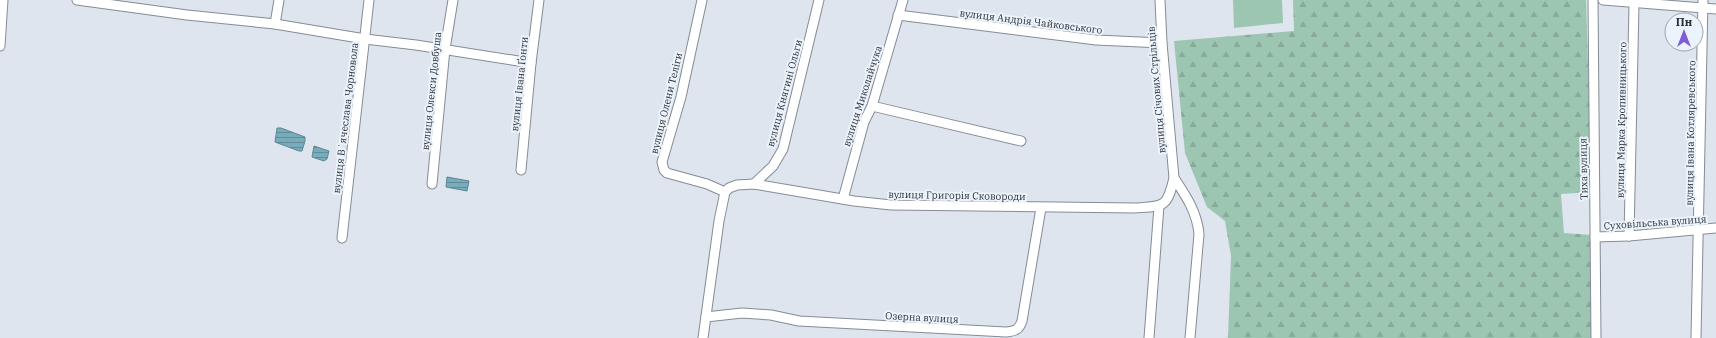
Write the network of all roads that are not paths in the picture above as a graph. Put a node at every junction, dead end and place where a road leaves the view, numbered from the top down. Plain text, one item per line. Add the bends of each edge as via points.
1 (3, 0) edge
2 (78, 0) edge
3 (279, 0) edge
4 (370, 0) edge
5 (453, 0) edge
6 (539, 0) edge
7 (702, 0) edge
8 (819, 0) edge
9 (903, 0) edge
10 (1160, 0) edge
11 (1593, 0) edge
12 (1602, 0) edge
13 (1634, 4) junction
14 (1703, 4) edge
15 (1716, 9) edge
16 (898, 15) junction
17 (275, 24) junction
18 (365, 39) junction
19 (1162, 42) junction
20 (0, 46) edge
21 (445, 49) junction
22 (531, 63) junction
23 (872, 106) junction
24 (1021, 141) dead end
25 (521, 170) dead end
26 (1174, 178) junction
27 (432, 184) dead end
28 (754, 184) junction
29 (724, 194) junction
30 (843, 199) junction
31 (1159, 206) junction
32 (1041, 210) junction
33 (1716, 228) edge
34 (1699, 230) junction
35 (1630, 236) junction
36 (1595, 237) junction
37 (342, 238) dead end
38 (706, 317) junction
39 (703, 338) edge
40 (1149, 338) edge
41 (1190, 338) edge
42 (1596, 338) edge
43 (1696, 338) edge

1 - 20 street
2 - 17 street
3 - 17 street
4 - 18 street, вулиця Вʼячеслава Чорновола
5 - 21 street, вулиця Олекси Довбуша
6 - 22 street, вулиця Івана Ґонти
7 - 29 street, вулиця Олени Теліги via 662,162 667,173 707,184
8 - 28 street, вулиця Княгині Ольги via 783,149 773,166
9 - 16 street, вулиця Миколайчука
10 - 19 street, вулиця Січових Стрільців
11 - 36 street, Тиха вулиця
12 - 13 street
13 - 14 street
13 - 35 street, вулиця Марка Кропивницького
14 - 15 street
14 - 34 street, вулиця Івана Котляревського
16 - 19 street, вулиця Андрія Чайковського via 1096,40
16 - 23 street, вулиця Миколайчука
17 - 18 street
18 - 21 street
18 - 37 street, вулиця Вʼячеслава Чорновола
19 - 26 street, вулиця Січових Стрільців
21 - 22 street
21 - 27 street, вулиця Олекси Довбуша
22 - 25 street, вулиця Івана Ґонти
23 - 24 street
23 - 30 street, вулиця Миколайчука via 864,122
26 - 31 street via 1169,196
26 - 41 street via 1197,217 1198,224
28 - 29 street, вулиця Григорія Сковороди via 729,188
28 - 30 street, вулиця Григорія Сковороди
29 - 38 street
30 - 32 street, вулиця Григорія Сковороди via 891,205
31 - 32 street, вулиця Григорія Сковороди
31 - 40 street
32 - 38 street, Озерна вулиця via 1022,321 1014,331 799,321 771,315 742,313
33 - 34 street, Суховільська вулиця
34 - 35 street, Суховільська вулиця
34 - 43 street, вулиця Івана Котляревського
35 - 36 street, Суховільська вулиця
36 - 42 street, Тиха вулиця
38 - 39 street

